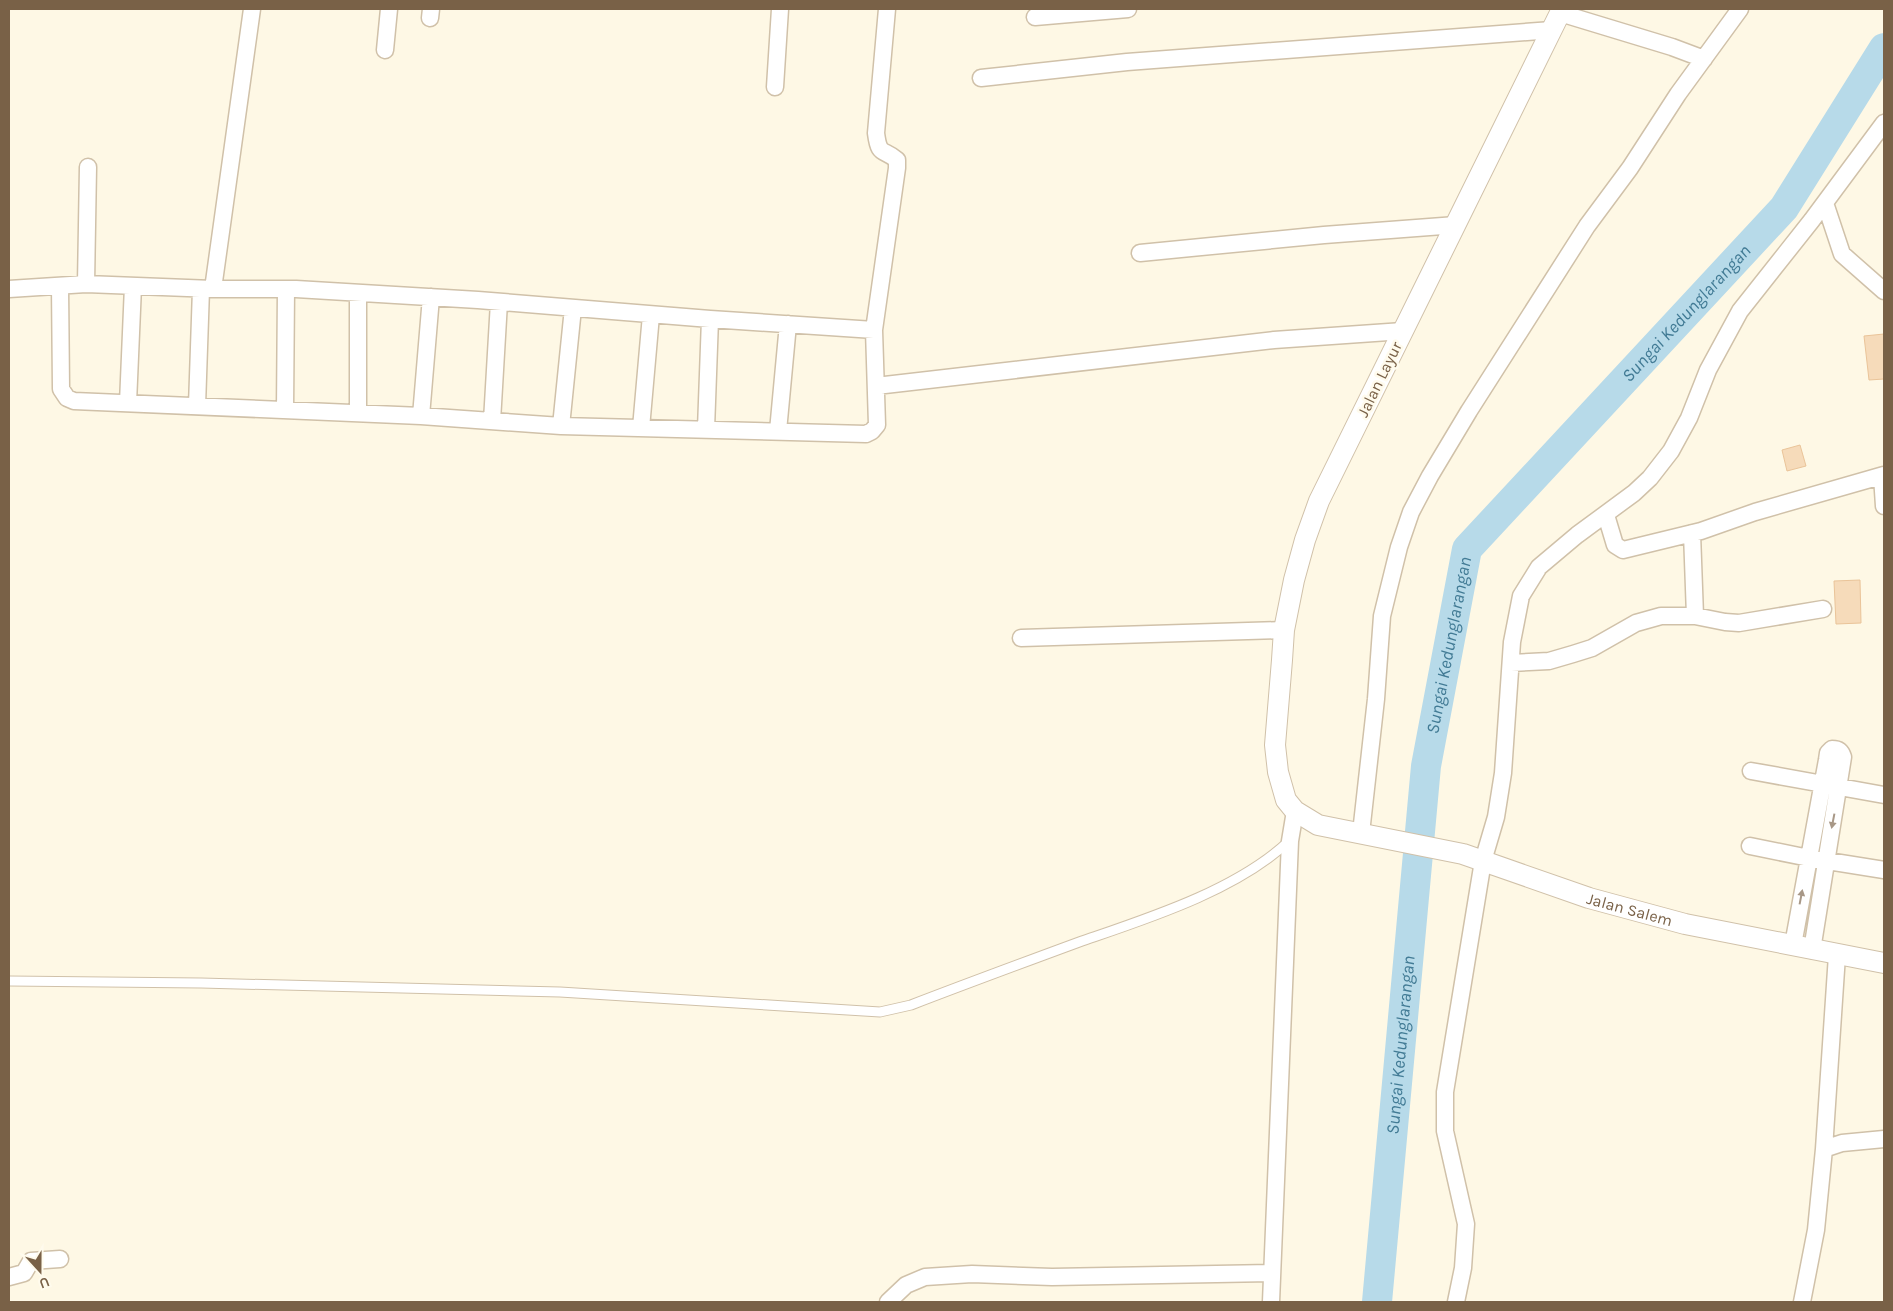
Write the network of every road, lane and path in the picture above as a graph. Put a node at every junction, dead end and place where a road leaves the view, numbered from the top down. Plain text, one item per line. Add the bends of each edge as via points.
1 (252, 9) edge
2 (389, 9) edge
3 (780, 9) edge
4 (887, 9) edge
5 (1128, 9) edge
6 (1740, 9) edge
7 (1035, 17) dead end
8 (1558, 17) edge
9 (385, 50) dead end
10 (1704, 59) junction
11 (981, 78) dead end
12 (775, 87) dead end
13 (1884, 123) edge
14 (88, 167) dead end
15 (1825, 203) junction
16 (1456, 225) junction
17 (1140, 253) dead end
18 (86, 284) junction
19 (60, 286) junction
20 (133, 286) junction
21 (9, 289) edge
22 (207, 289) junction
23 (286, 289) junction
24 (1884, 291) edge
25 (358, 293) junction
26 (431, 297) junction
27 (499, 302) junction
28 (572, 308) junction
29 (651, 315) junction
30 (710, 319) junction
31 (788, 324) junction
32 (874, 330) junction
33 (1403, 331) junction
34 (876, 386) junction
35 (128, 403) junction
36 (201, 407) junction
37 (285, 410) junction
38 (358, 413) junction
39 (421, 416) junction
40 (492, 421) junction
41 (561, 426) junction
42 (641, 428) junction
43 (706, 429) junction
44 (778, 432) junction
45 (1883, 476) edge
46 (1884, 506) edge
47 (1606, 514) junction
48 (1692, 533) junction
49 (1822, 610) dead end
50 (1695, 616) junction
51 (1284, 630) junction
52 (1021, 638) dead end
53 (1511, 662) junction
54 (1751, 772) dead end
55 (1822, 784) junction
56 (1839, 787) junction
57 (1884, 795) edge
58 (1295, 811) junction
59 (1370, 835) junction
60 (1290, 841) junction
61 (1750, 846) dead end
62 (1809, 858) junction
63 (1482, 861) junction
64 (1825, 861) junction
65 (1884, 870) edge
66 (1802, 948) junction
67 (1837, 954) junction
68 (1884, 963) edge
69 (9, 981) edge
70 (1884, 1139) edge
71 (1824, 1149) junction
72 (60, 1259) dead end
73 (1271, 1273) junction
74 (9, 1277) edge
75 (888, 1302) edge
76 (1270, 1302) edge
77 (1456, 1302) edge
78 (1802, 1302) edge

1 - 22 street
2 - 9 street
3 - 12 street
4 - 32 street via 876,133 883,153 897,160 897,168
5 - 7 street
6 - 10 street
8 - 10 street via 1672,47
8 - 11 street
8 - 16 street, Jalan Layur
10 - 59 street via 1587,226 1464,419 1411,512 1382,616
13 - 15 street
14 - 18 street
15 - 24 street via 1842,254
15 - 47 street via 1740,311 1708,370 1689,418 1671,451 1650,478
16 - 17 street
16 - 33 street, Jalan Layur
18 - 19 street
18 - 20 street
19 - 21 street
19 - 35 street via 62,394 74,401
20 - 22 street
20 - 35 street
22 - 23 street
22 - 36 street
23 - 25 street
23 - 37 street
25 - 26 street
25 - 38 street
26 - 27 street
26 - 39 street
27 - 28 street
27 - 40 street
28 - 29 street
28 - 41 street
29 - 30 street
29 - 42 street
30 - 31 street
30 - 43 street
31 - 32 street
31 - 44 street
32 - 34 street
33 - 34 street via 1274,340
33 - 51 street, Jalan Layur via 1319,501 1294,580
34 - 44 street via 877,425 866,434
35 - 36 street
36 - 37 street
37 - 38 street
38 - 39 street
39 - 40 street
40 - 41 street
41 - 42 street
42 - 43 street
43 - 44 street
45 - 46 street
45 - 48 street
47 - 48 street via 1616,545 1623,550
47 - 53 street via 1540,567 1521,596
48 - 50 street
49 - 50 street via 1739,623
50 - 53 street via 1661,616 1636,623 1592,648 1549,661
51 - 52 street
51 - 58 street, Jalan Layur via 1275,745 1286,800
53 - 63 street via 1496,817
54 - 55 street
55 - 56 street
55 - 56 street via 1828,753 1837,749 1843,757
55 - 62 street
56 - 57 street
56 -> 64 street
58 - 59 street, Jalan Salem via 1318,824
58 - 60 street
59 - 63 street, Jalan Salem via 1463,854
60 - 69 lane via 1257,867 1168,911 911,1005 880,1012 560,992
60 - 73 street
61 - 62 street
62 - 64 street
66 -> 62 street
63 - 66 street, Jalan Salem via 1599,901 1685,924
63 - 77 street via 1445,1092 1445,1131 1466,1224 1464,1268
64 - 65 street
64 - 66 street
66 - 67 street, Jalan Salem
67 - 68 street, Jalan Salem
67 - 71 street
70 - 71 street via 1842,1143
71 - 78 street via 1816,1230
72 - 74 street via 31,1261 24,1274
73 - 75 street via 924,1277 906,1285
73 - 76 street

